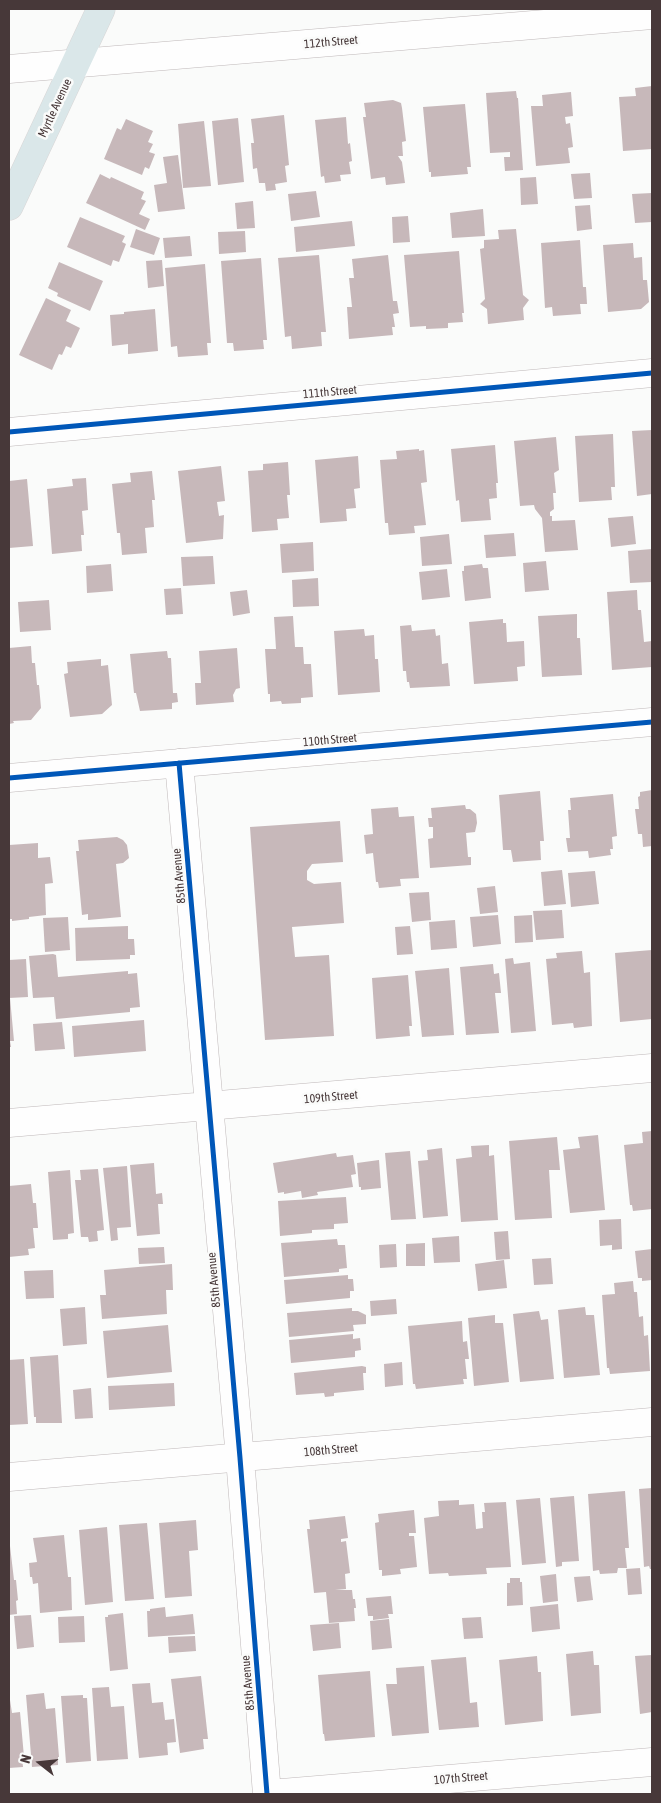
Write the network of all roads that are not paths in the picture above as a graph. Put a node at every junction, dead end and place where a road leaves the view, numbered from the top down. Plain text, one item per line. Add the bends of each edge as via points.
1 (101, 9) edge
2 (652, 15) edge
3 (76, 64) junction
4 (9, 69) edge
5 (9, 206) edge
6 (652, 373) edge
7 (9, 432) edge
8 (652, 722) edge
9 (180, 763) junction
10 (9, 778) edge
11 (652, 1068) edge
12 (208, 1107) junction
13 (9, 1123) edge
14 (652, 1422) edge
15 (240, 1458) junction
16 (9, 1477) edge
17 (652, 1762) edge
18 (269, 1794) edge

1 - 3 main road, Myrtle Avenue
2 - 3 street, 112th Street
3 - 4 street, 112th Street
3 - 5 main road, Myrtle Avenue
6 - 7 street, 111th Street
8 - 9 street, 110th Street
9 - 10 street, 110th Street
9 - 12 street, 85th Avenue
11 - 12 street, 109th Street
12 - 13 street, 109th Street
12 - 15 street, 85th Avenue
14 - 15 street, 108th Street
15 - 16 street, 108th Street
15 - 18 street, 85th Avenue
17 - 18 street, 107th Street

